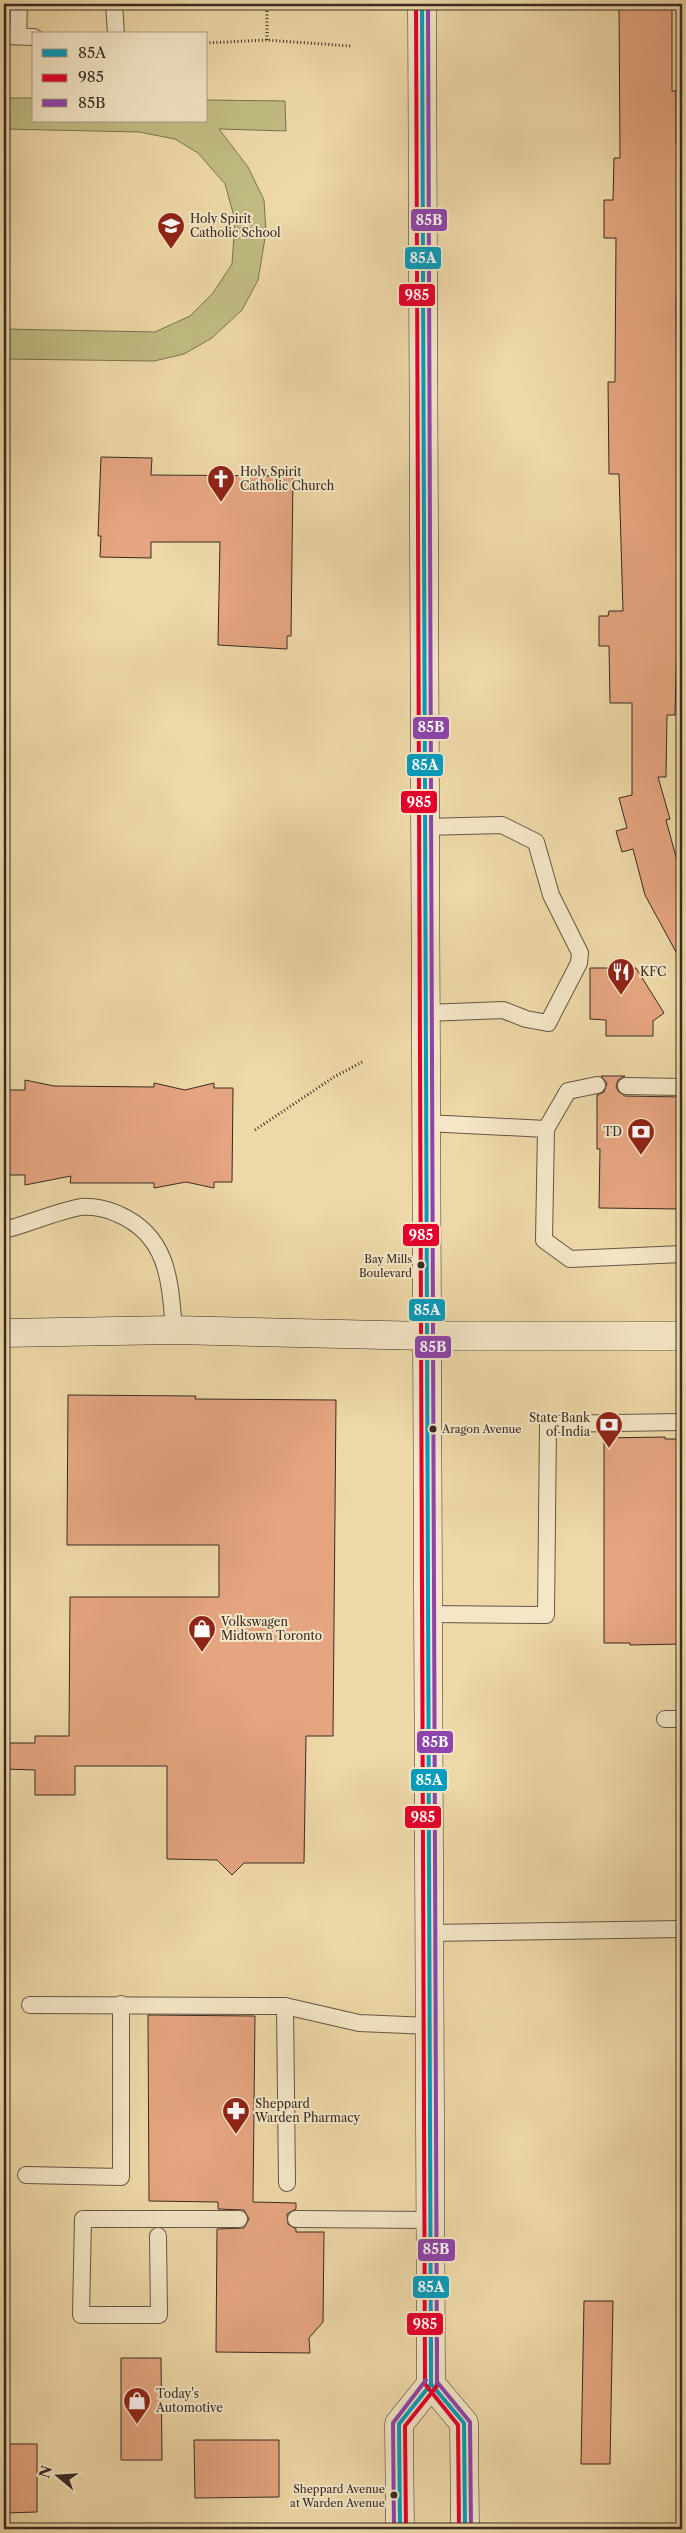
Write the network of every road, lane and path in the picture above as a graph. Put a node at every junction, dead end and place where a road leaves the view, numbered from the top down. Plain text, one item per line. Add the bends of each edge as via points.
1 (19, 4) edge
2 (114, 4) edge
3 (267, 4) edge
4 (422, 4) edge
5 (116, 32) edge
6 (18, 36) edge
7 (267, 40) junction
8 (208, 44) edge
9 (352, 46) dead end
10 (425, 827) junction
11 (426, 1012) junction
12 (364, 1061) dead end
13 (597, 1085) dead end
14 (626, 1086) dead end
15 (682, 1088) edge
16 (426, 1123) junction
17 (546, 1128) junction
18 (255, 1130) dead end
19 (4, 1230) edge
20 (682, 1254) edge
21 (174, 1330) junction
22 (4, 1333) edge
23 (427, 1336) junction
24 (682, 1336) edge
25 (682, 1422) edge
26 (428, 1614) junction
27 (665, 1719) dead end
28 (682, 1719) edge
29 (682, 1929) edge
30 (429, 1933) junction
31 (120, 2004) junction
32 (30, 2005) dead end
33 (285, 2006) junction
34 (430, 2026) junction
35 (26, 2175) dead end
36 (287, 2183) dead end
37 (239, 2219) dead end
38 (296, 2219) dead end
39 (430, 2220) junction
40 (158, 2236) dead end
41 (431, 2384) junction
42 (400, 2529) edge
43 (465, 2529) edge

1 - 6 lane
2 - 5 lane
3 - 7 path
4 - 10 main road
7 - 8 path
7 - 9 path
10 - 11 main road
10 - 11 lane via 502,825 536,842 551,895 580,953 579,963 548,1023 503,1010
11 - 16 main road
12 - 18 path via 334,1077
13 - 17 lane via 568,1091
14 - 15 lane
16 - 17 lane
16 - 23 main road
17 - 20 lane via 544,1240 570,1259
19 - 21 lane via 82,1207 108,1210 132,1220 156,1244 163,1260
21 - 22 main road
21 - 23 main road
23 - 24 main road
23 - 26 main road
25 - 26 lane via 548,1424 546,1615
26 - 30 main road
27 - 28 lane
29 - 30 lane
30 - 34 main road
31 - 32 lane
31 - 33 lane
31 - 35 lane via 121,2177
33 - 34 lane via 359,2023
33 - 36 lane
34 - 39 main road
37 - 40 lane via 83,2219 81,2315 159,2316
38 - 39 lane
39 - 41 main road
41 - 42 main road via 398,2424
41 - 43 main road via 464,2423

